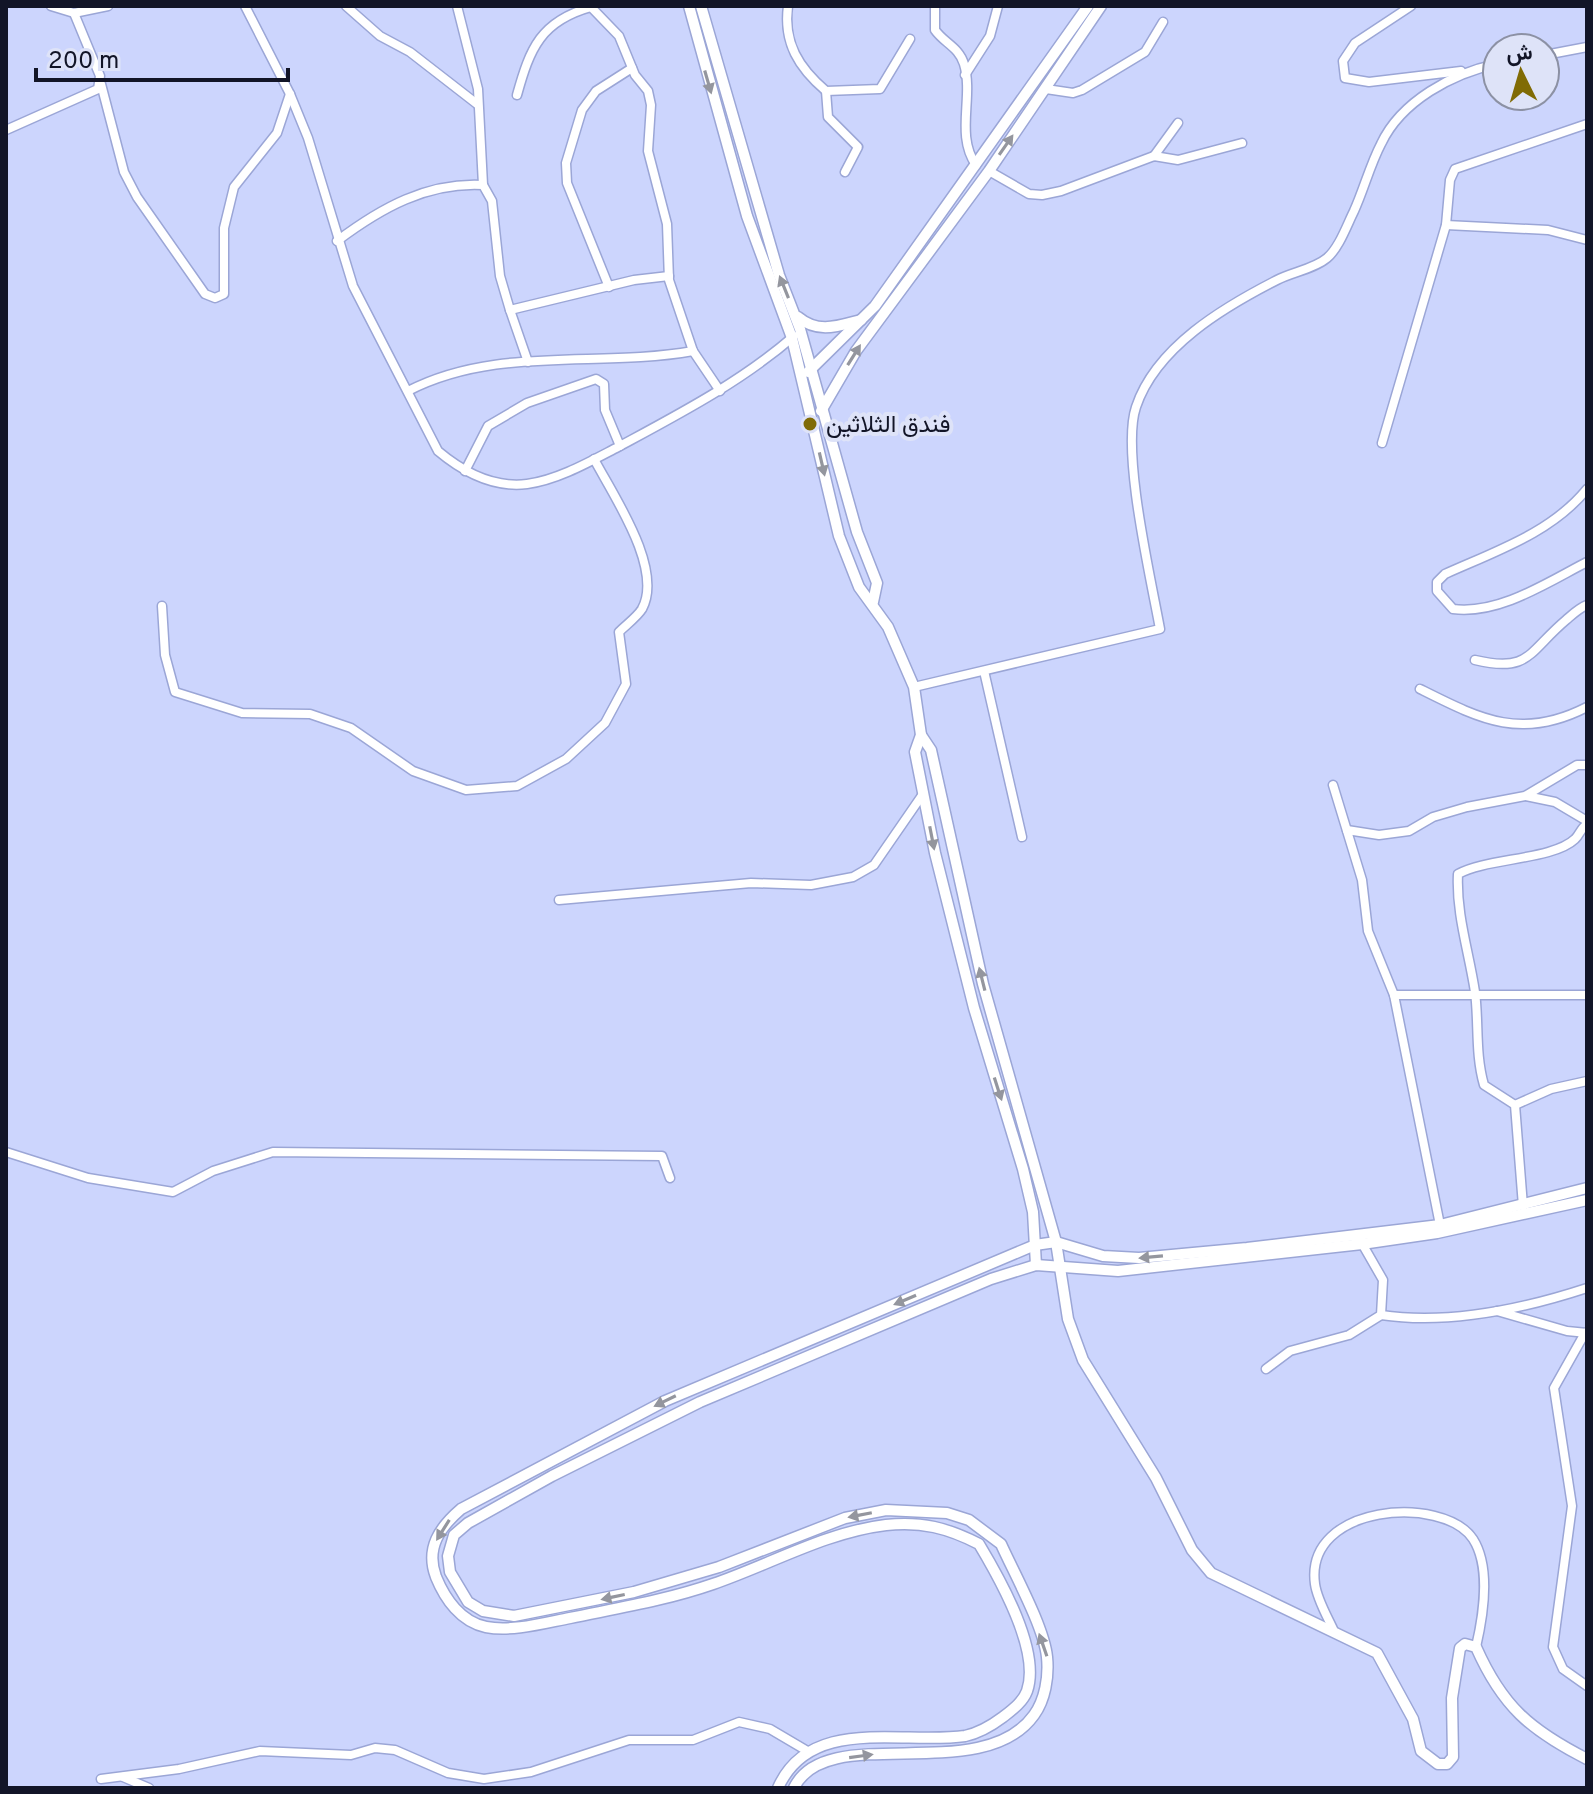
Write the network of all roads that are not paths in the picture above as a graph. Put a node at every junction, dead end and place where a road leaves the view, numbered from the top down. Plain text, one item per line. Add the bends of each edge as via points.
1 (51, 6) edge
2 (108, 6) edge
3 (245, 6) edge
4 (346, 6) edge
5 (457, 6) edge
6 (689, 6) edge
7 (701, 6) edge
8 (788, 6) edge
9 (935, 6) edge
10 (998, 6) edge
11 (1088, 6) edge
12 (1101, 6) edge
13 (1411, 6) edge
14 (591, 7) edge
15 (1397, 9) edge
16 (74, 13) junction
17 (1163, 22) dead end
18 (910, 39) dead end
19 (1587, 47) edge
20 (1561, 52) edge
21 (632, 68) junction
22 (1481, 68) edge
23 (1470, 70) junction
24 (965, 75) junction
25 (101, 84) junction
26 (1046, 89) junction
27 (826, 91) junction
28 (290, 94) junction
29 (517, 95) dead end
30 (477, 104) junction
31 (1178, 123) dead end
32 (1587, 124) edge
33 (6, 130) edge
34 (1242, 143) dead end
35 (1154, 156) junction
36 (976, 165) junction
37 (989, 171) junction
38 (845, 172) dead end
39 (483, 185) junction
40 (1446, 225) junction
41 (1587, 240) edge
42 (337, 241) junction
43 (669, 276) junction
44 (609, 287) junction
45 (510, 310) junction
46 (794, 314) junction
47 (863, 319) junction
48 (800, 329) junction
49 (792, 338) junction
50 (693, 351) junction
51 (528, 362) junction
52 (806, 373) junction
53 (408, 391) junction
54 (720, 391) junction
55 (822, 409) junction
56 (813, 422) junction
57 (1382, 443) dead end
58 (620, 446) junction
59 (594, 459) junction
60 (465, 471) junction
61 (1587, 489) edge
62 (1587, 562) edge
63 (873, 602) junction
64 (1587, 605) edge
65 (162, 606) dead end
66 (1475, 660) dead end
67 (984, 671) junction
68 (914, 687) junction
69 (1420, 689) dead end
70 (1587, 707) edge
71 (921, 735) junction
72 (1587, 762) edge
73 (1333, 785) dead end
74 (923, 794) junction
75 (1525, 796) junction
76 (1587, 822) edge
77 (1347, 830) junction
78 (1022, 837) dead end
79 (559, 900) dead end
80 (1475, 993) junction
81 (1394, 995) junction
82 (1587, 995) edge
83 (1587, 1081) edge
84 (1515, 1105) junction
85 (6, 1152) edge
86 (670, 1178) dead end
87 (1587, 1188) edge
88 (1587, 1200) edge
89 (1523, 1206) junction
90 (1440, 1225) junction
91 (1360, 1240) junction
92 (1056, 1242) junction
93 (1035, 1245) junction
94 (1036, 1265) junction
95 (1060, 1265) junction
96 (1587, 1288) edge
97 (1492, 1310) junction
98 (1381, 1315) junction
99 (1586, 1333) edge
100 (1266, 1369) dead end
101 (1333, 1629) junction
102 (1476, 1647) junction
103 (1587, 1686) edge
104 (809, 1752) junction
105 (1587, 1759) edge
106 (123, 1777) junction
107 (101, 1779) dead end
108 (149, 1788) edge
109 (778, 1788) edge
110 (794, 1788) edge

1 - 16 street
2 - 16 street
3 - 28 street
4 - 30 street
5 - 30 street
6 -> 49 street via 747,216
46 -> 7 street
8 - 27 street via 785,24 798,64
9 - 24 street via 935,30 958,52
10 - 24 street via 990,36
11 - 36 street
12 - 26 street
13 - 15 street
14 - 21 street via 619,36
14 - 29 street via 565,14 540,38 527,59
15 - 23 street via 1355,43 1343,61 1345,78 1369,82
16 - 25 street
17 - 26 street via 1145,52 1082,90
18 - 27 street via 880,89
19 - 20 street
21 - 43 street via 651,105 648,151 667,224
21 - 44 street via 596,91 582,110 566,163 567,183
22 - 23 street
23 - 67 street via 1432,90 1382,141 1344,232 1327,258 1226,308 1178,345 1136,407 1132,450 1160,629
24 - 36 street via 966,136
25 - 28 street via 124,172 137,197 205,294 215,298 224,294 224,228 234,187 277,133
25 - 33 street
37 -> 26 street
27 - 38 street via 828,117 858,147
28 - 42 street
30 - 39 street
31 - 35 street
32 - 40 street via 1455,169
34 - 35 street via 1178,160
35 - 37 street via 1042,195 1029,194
36 - 47 street
55 -> 37 street via 856,351
39 - 42 street via 432,189 399,201
39 - 45 street via 492,201 500,276
40 - 41 street via 1548,230
40 - 57 street
42 - 53 street via 353,286
43 - 44 street
43 - 50 street
44 - 45 street
45 - 51 street
46 - 47 street via 818,328
46 - 48 street
47 - 52 street
48 - 49 street
48 - 52 street
49 - 52 street
49 - 54 street
50 - 51 street
50 - 54 street
51 - 53 street via 453,374
52 - 55 street
52 - 56 street
53 - 60 street via 438,451
54 - 58 street
55 - 56 street
55 - 63 street via 877,583
56 -> 63 street via 839,536 859,587
58 - 59 street
58 - 60 street via 605,410 604,384 596,379 527,403 488,426
59 - 60 street via 529,484 502,484
59 - 65 street via 641,551 648,577 642,609 619,632 626,684 605,723 566,759 517,786 466,790 413,771 351,728 310,714 242,713 175,692 165,655
61 - 62 street via 1533,535 1445,574 1437,591 1453,609 1467,611 1530,592
63 - 68 street
64 - 66 street via 1527,659 1502,666
67 - 68 street
67 - 78 street
68 - 71 street
69 - 70 street via 1480,720 1512,725 1561,718
71 - 74 street via 915,752
92 -> 71 street via 983,984 931,750
72 - 75 street
73 - 77 street
74 - 79 street via 874,865 853,877 811,885 751,883
74 -> 93 street via 974,1008 1023,1169
75 - 76 street via 1555,802
75 - 77 street via 1433,817 1409,831 1379,835
76 - 80 street via 1574,840 1509,862 1473,865 1458,874 1457,901
77 - 81 street via 1362,880 1368,931
80 - 81 street
80 - 82 street
80 - 84 street via 1484,1085
81 - 90 street
83 - 84 street
84 - 89 street
85 - 86 street via 88,1178 173,1192 213,1171 273,1152 662,1156
87 - 89 street
88 - 91 street via 1437,1233
89 - 90 street
90 - 91 street
91 -> 92 street via 1139,1258 1103,1256
91 - 95 street via 1118,1271
91 - 98 street via 1383,1280
92 - 93 street
92 - 95 street
93 - 94 street
93 -> 104 street via 665,1401 461,1509 443,1524 431,1552 435,1573 446,1598 465,1619 486,1627 523,1626 711,1585 850,1532 886,1525 929,1524 979,1544 1012,1607 1030,1658 1026,1695 988,1728 967,1735 856,1739
94 - 95 street
110 -> 94 street via 812,1768 847,1758 996,1746 1028,1724 1043,1703 1047,1655 1001,1544 986,1531 947,1513 886,1510 845,1518 719,1567 634,1592 514,1616 483,1611 458,1590 448,1556 454,1535 492,1508 700,1402 991,1279
95 - 101 street via 1068,1319 1083,1360 1156,1478 1192,1550 1211,1573
96 - 97 street
97 - 98 street via 1413,1320
97 - 99 street
98 - 100 street via 1349,1335 1290,1351
99 - 103 street via 1554,1388 1572,1506 1553,1647 1563,1669
101 - 102 street via 1377,1653 1413,1719 1421,1751 1438,1764 1453,1757 1452,1698 1460,1648
101 - 102 street via 1315,1584 1317,1557 1325,1540 1343,1523 1391,1513 1425,1513 1457,1525 1473,1540 1483,1581
102 - 105 street via 1507,1706 1529,1726
104 - 106 street via 770,1729 739,1722 693,1740 629,1740 531,1772 484,1779 448,1773 395,1750 375,1748 351,1755 260,1751
104 - 109 street via 788,1767
106 - 107 street
106 - 108 street

